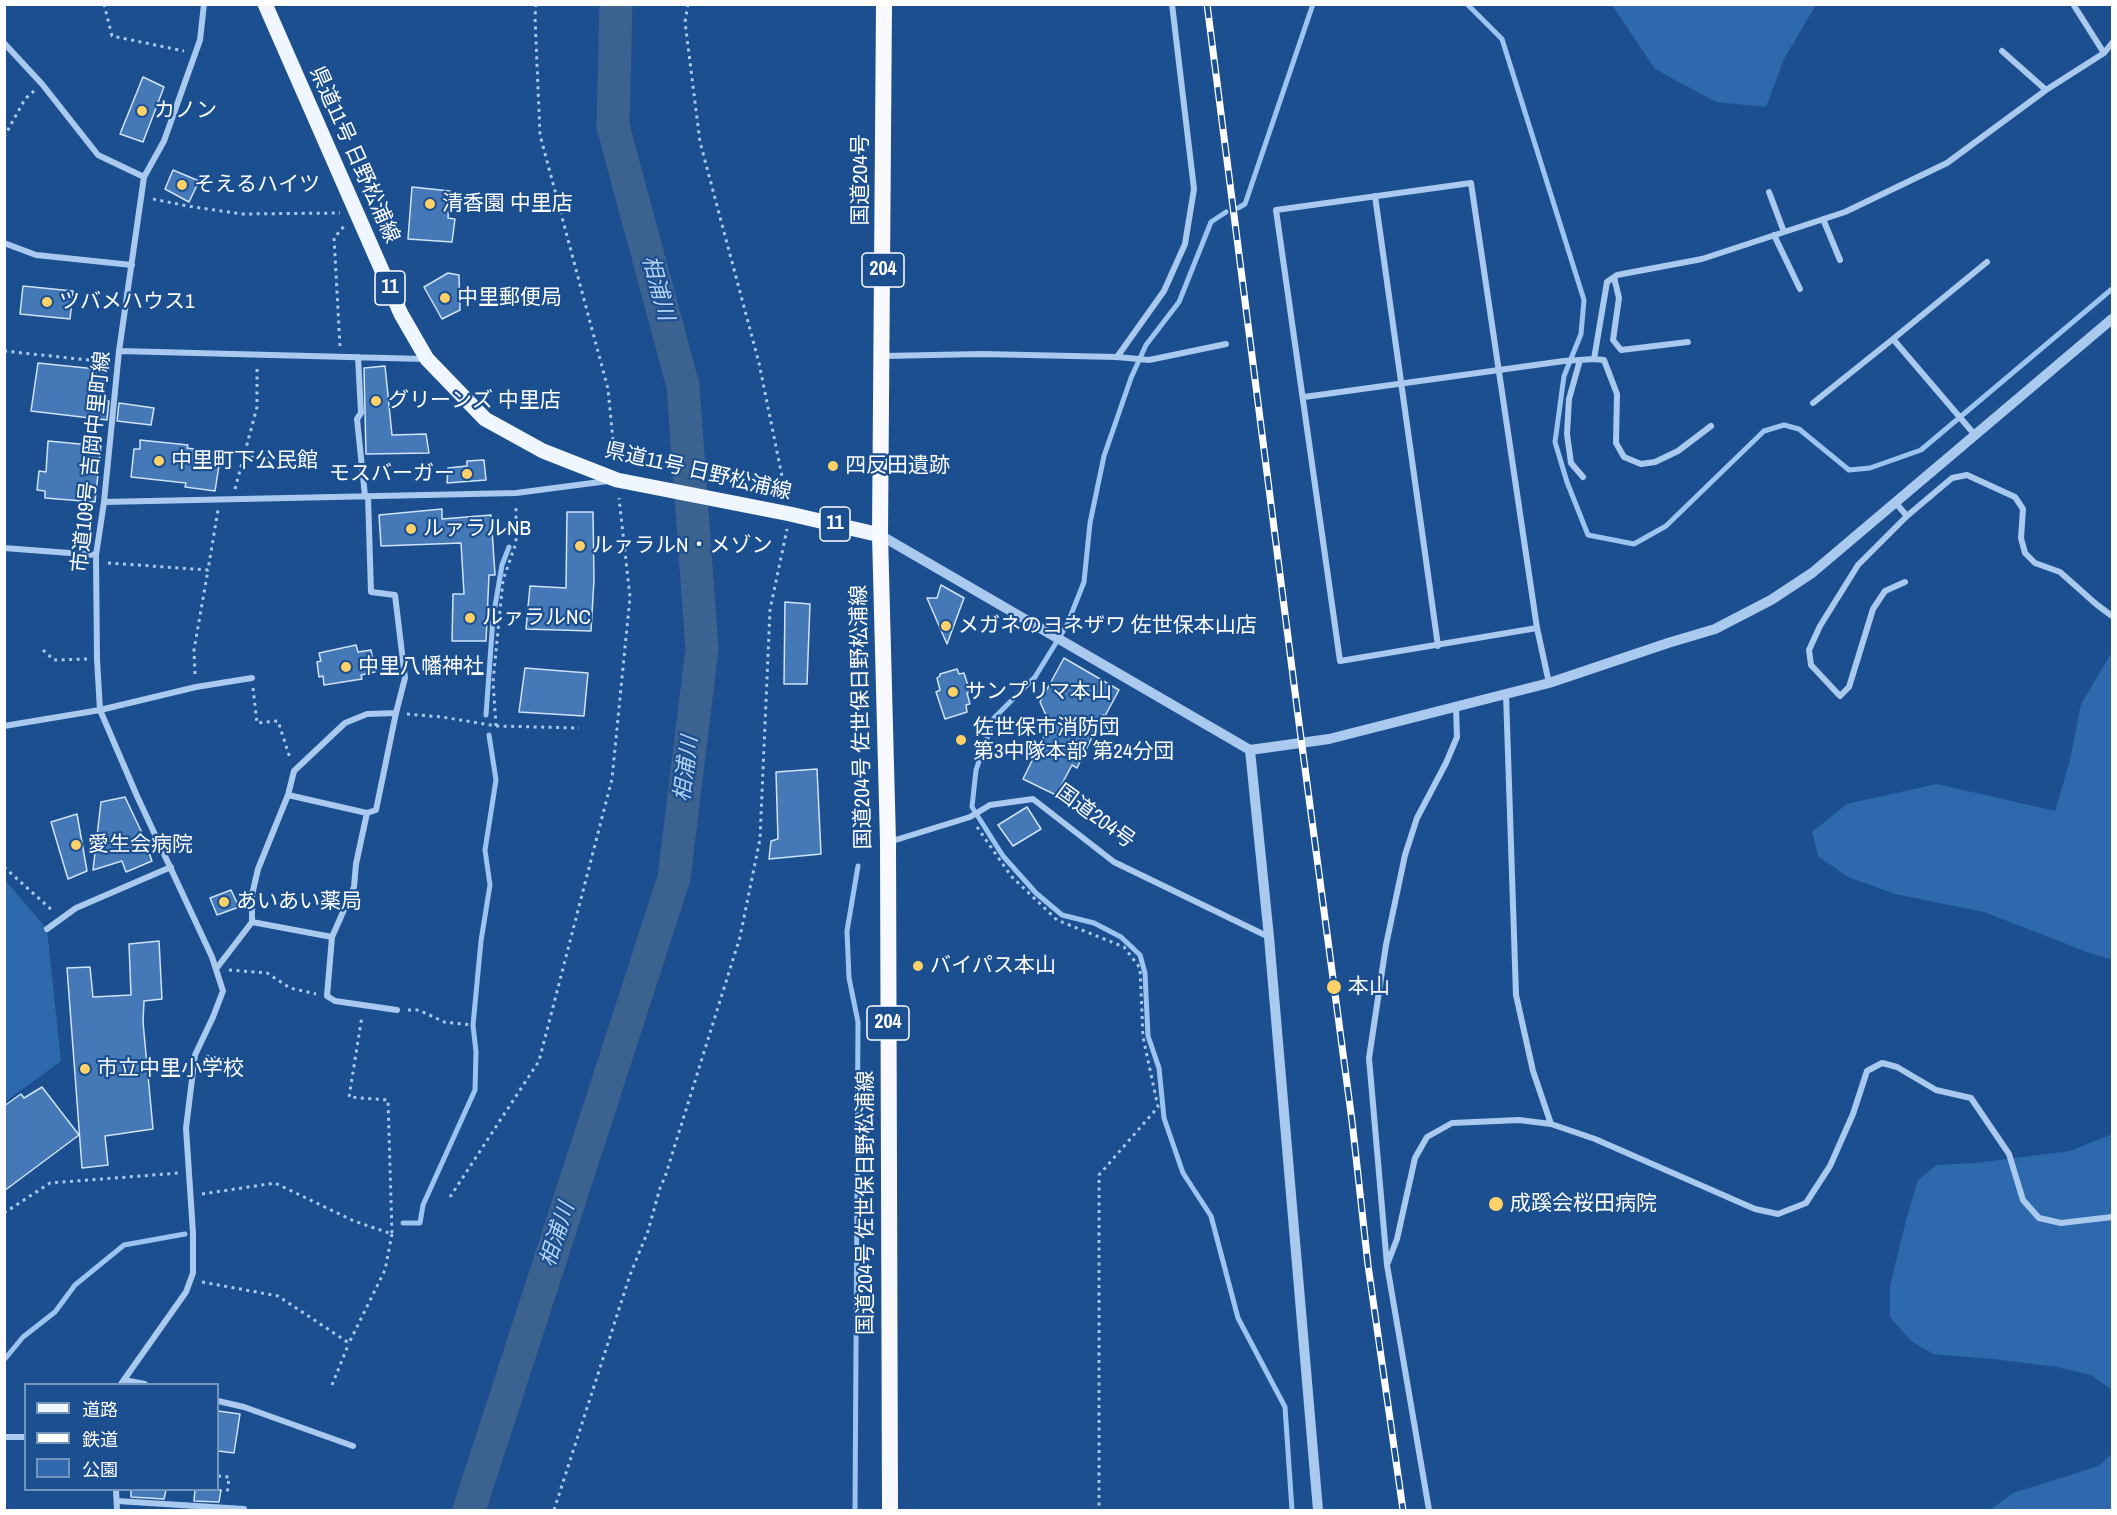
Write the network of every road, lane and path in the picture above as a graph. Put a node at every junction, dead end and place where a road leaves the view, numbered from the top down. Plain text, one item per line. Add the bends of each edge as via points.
1 (104, 4) edge
2 (204, 4) edge
3 (266, 4) edge
4 (536, 4) edge
5 (688, 4) edge
6 (884, 4) edge
7 (1172, 4) edge
8 (2073, 4) edge
9 (4, 43) edge
10 (2112, 43) edge
11 (2002, 51) dead end
12 (195, 53) junction
13 (2103, 53) junction
14 (42, 84) junction
15 (2046, 90) junction
16 (4, 137) edge
17 (144, 177) junction
18 (1769, 192) dead end
19 (142, 196) junction
20 (1374, 196) junction
21 (357, 213) junction
22 (1823, 219) junction
23 (1784, 232) junction
24 (1774, 235) junction
25 (4, 243) edge
26 (1840, 260) dead end
27 (1987, 262) dead end
28 (132, 265) junction
29 (1614, 278) junction
30 (1800, 289) dead end
31 (2112, 319) edge
32 (1893, 339) junction
33 (1688, 342) dead end
34 (1226, 344) dead end
35 (4, 351) edge
36 (119, 351) junction
37 (258, 354) junction
38 (882, 356) junction
39 (340, 357) junction
40 (358, 357) junction
41 (1117, 357) junction
42 (427, 359) junction
43 (1594, 359) junction
44 (1578, 360) junction
45 (118, 363) junction
46 (1497, 370) junction
47 (1401, 382) junction
48 (1304, 397) junction
49 (1813, 403) dead end
50 (1711, 426) dead end
51 (1972, 431) junction
52 (243, 457) junction
53 (304, 459) dead end
54 (1583, 477) dead end
55 (617, 480) junction
56 (516, 493) junction
57 (366, 496) junction
58 (220, 499) junction
59 (233, 499) junction
60 (104, 502) junction
61 (1895, 502) junction
62 (790, 514) junction
63 (1907, 516) junction
64 (880, 535) junction
65 (4, 549) edge
66 (96, 559) junction
67 (208, 570) junction
68 (1905, 582) dead end
69 (2112, 616) edge
70 (1537, 628) junction
71 (1438, 646) junction
72 (43, 650) dead end
73 (97, 659) junction
74 (252, 678) joint
75 (1549, 683) junction
76 (196, 687) junction
77 (1506, 694) junction
78 (1456, 707) junction
79 (100, 710) junction
80 (396, 713) junction
81 (4, 726) edge
82 (496, 726) junction
83 (579, 728) dead end
84 (1250, 750) junction
85 (294, 771) junction
86 (288, 795) junction
87 (367, 813) junction
88 (970, 817) junction
89 (888, 842) junction
90 (4, 867) edge
91 (171, 867) junction
92 (60, 919) junction
93 (252, 922) junction
94 (47, 929) dead end
95 (332, 937) junction
96 (1269, 937) junction
97 (216, 969) junction
98 (327, 996) junction
99 (364, 1005) junction
100 (397, 1010) joint
101 (473, 1025) dead end
102 (195, 1054) junction
103 (235, 1062) dead end
104 (1551, 1124) junction
105 (189, 1171) junction
106 (192, 1195) junction
107 (450, 1197) dead end
108 (4, 1213) edge
109 (2112, 1217) edge
110 (392, 1234) junction
111 (1387, 1265) junction
112 (190, 1280) junction
113 (349, 1343) junction
114 (123, 1382) edge
115 (332, 1384) dead end
116 (219, 1401) edge
117 (4, 1437) edge
118 (24, 1437) edge
119 (353, 1446) dead end
120 (219, 1476) edge
121 (116, 1491) edge
122 (117, 1501) junction
123 (226, 1508) junction
124 (244, 1509) dead end
125 (117, 1510) edge
126 (554, 1510) edge
127 (890, 1510) edge
128 (1099, 1510) edge
129 (1318, 1510) edge
130 (1429, 1510) edge

1 - 12 path via 112,36
2 - 12 street, 市道109号 吉岡中里町線
3 - 21 main road, 県道11号 日野松浦線 / 11
4 - 55 path via 540,135 608,389
5 - 62 path via 685,22 700,142 759,363
6 - 38 highway, 国道204号 / 204
7 - 41 street via 1194,189 1185,244 1164,291
8 - 13 street
9 - 14 street
10 - 13 street
11 - 15 street
12 - 17 street, 市道109号 吉岡中里町線 via 164,141
13 - 15 street
14 - 16 path via 25,99
14 - 17 street via 98,155
15 - 22 street via 1947,163
17 - 19 street, 市道109号 吉岡中里町線
18 - 23 street
19 - 21 path via 242,214
19 - 28 street, 市道109号 吉岡中里町線
20 - 46 street via 1471,183
20 - 47 street
20 - 48 street via 1276,210
21 - 39 path via 334,238
21 - 42 main road, 県道11号 日野松浦線 / 11 via 401,314
22 - 23 street
22 - 26 street
23 - 24 street
24 - 29 street via 1702,258
24 - 30 street
25 - 28 street via 36,255
27 - 32 street
28 - 36 street, 市道109号 吉岡中里町線
29 - 33 street via 1619,298 1613,340 1621,350
29 - 43 street via 1607,282
31 - 51 street
32 - 49 street
32 - 51 street
34 - 41 street via 1149,360
35 - 45 path
36 - 37 street
36 - 45 street, 市道109号 吉岡中里町線
37 - 39 street
37 - 52 path via 257,407
38 - 41 street
38 - 64 highway, 国道204号 / 204
39 - 40 street
40 - 42 street
40 - 57 street via 361,413 357,419
42 - 55 main road, 県道11号 日野松浦線 / 11 via 485,418 543,451
43 - 44 street
43 - 50 street via 1604,360 1617,394 1616,443 1624,457 1641,464 1655,462 1678,451
44 - 46 street
44 - 54 street via 1569,399 1567,434 1571,463
45 - 60 street, 市道109号 吉岡中里町線
46 - 47 street
46 - 70 street
47 - 48 street
47 - 71 street
48 - 71 street via 1340,662
51 - 61 street
52 - 53 path
52 - 59 path
55 - 56 street
55 - 62 main road, 県道11号 日野松浦線 / 11
55 - 107 path via 630,597 612,779 539,1061
56 - 57 street
56 - 82 path via 516,543 503,580 493,682
57 - 59 street
57 - 80 street via 372,592 395,596 405,678
58 - 59 street
58 - 60 street
58 - 67 path
60 - 66 street, 市道109号 吉岡中里町線
61 - 63 street
61 - 75 street via 1812,573 1771,600 1715,629
62 - 64 main road, 県道11号 日野松浦線 / 11
62 - 126 path via 771,610 760,839 740,937 648,1231 630,1275
63 - 68 street via 1858,565 1809,650 1811,665 1840,696 1849,687 1873,609 1885,591
63 - 69 street via 1952,478 1967,475 2014,496 2023,509 2021,538 2025,553 2036,563 2060,572
64 - 84 street
64 - 89 highway, 国道204号 佐世保日野松浦線 / 204
65 - 66 street
66 - 67 path
66 - 73 street, 市道109号 吉岡中里町線
67 - 76 path via 194,650
70 - 71 street
70 - 75 street
72 - 73 path via 54,660
73 - 79 street, 市道109号 吉岡中里町線
74 - 76 street
74 - 85 path via 257,723 278,721
75 - 77 street
76 - 79 street
77 - 78 street
77 - 104 street via 1516,995 1533,1071
78 - 84 street via 1329,739
78 - 111 street via 1457,736 1417,818 1406,855 1386,945 1369,1058
79 - 81 street
79 - 91 street, 市道109号 吉岡中里町線
80 - 82 path
80 - 85 street via 368,714 345,723
80 - 87 street via 376,810
82 - 83 path
84 - 96 street
85 - 86 street
86 - 87 street
86 - 93 street via 258,869 252,894
87 - 95 street via 354,887
88 - 89 street, 国道204号
88 - 96 street, 国道204号 via 990,805 1032,800 1114,862
88 - 128 path via 1011,876 1058,920 1124,947 1140,968 1143,1037 1158,1107 1099,1175
89 - 127 highway, 国道204号 佐世保日野松浦線 / 204
90 - 92 path
91 - 92 street via 76,908
91 - 97 street, 市道109号 吉岡中里町線
92 - 94 street
93 - 95 street
93 - 97 street
95 - 98 street
96 - 129 street
97 - 98 path via 267,973 290,988
97 - 102 street, 市道109号 吉岡中里町線 via 223,991
98 - 99 street
99 - 100 street
99 - 110 path via 349,1097 388,1100
100 - 101 path via 419,1010 444,1022
102 - 103 path
102 - 105 street, 市道109号 吉岡中里町線 via 186,1128
104 - 109 street via 1595,1139 1755,1209 1778,1214 1806,1203 1830,1166 1867,1071 1882,1063 1897,1067 1936,1090 1971,1098 2009,1154 2023,1200 2039,1218 2061,1223
104 - 111 street via 1519,1120 1452,1123 1427,1137 1415,1158
105 - 106 street, 市道109号 吉岡中里町線
105 - 108 path via 50,1183
106 - 110 path via 275,1183 354,1221
106 - 112 street, 市道109号 吉岡中里町線 via 194,1250
110 - 113 path via 385,1270
111 - 130 street
112 - 113 path via 278,1296
112 - 114 street, 市道109号 吉岡中里町線 via 186,1292
113 - 115 path
116 - 119 street
117 - 118 street
120 - 123 path via 229,1477
121 - 122 street
122 - 123 street
122 - 125 street
123 - 124 street

